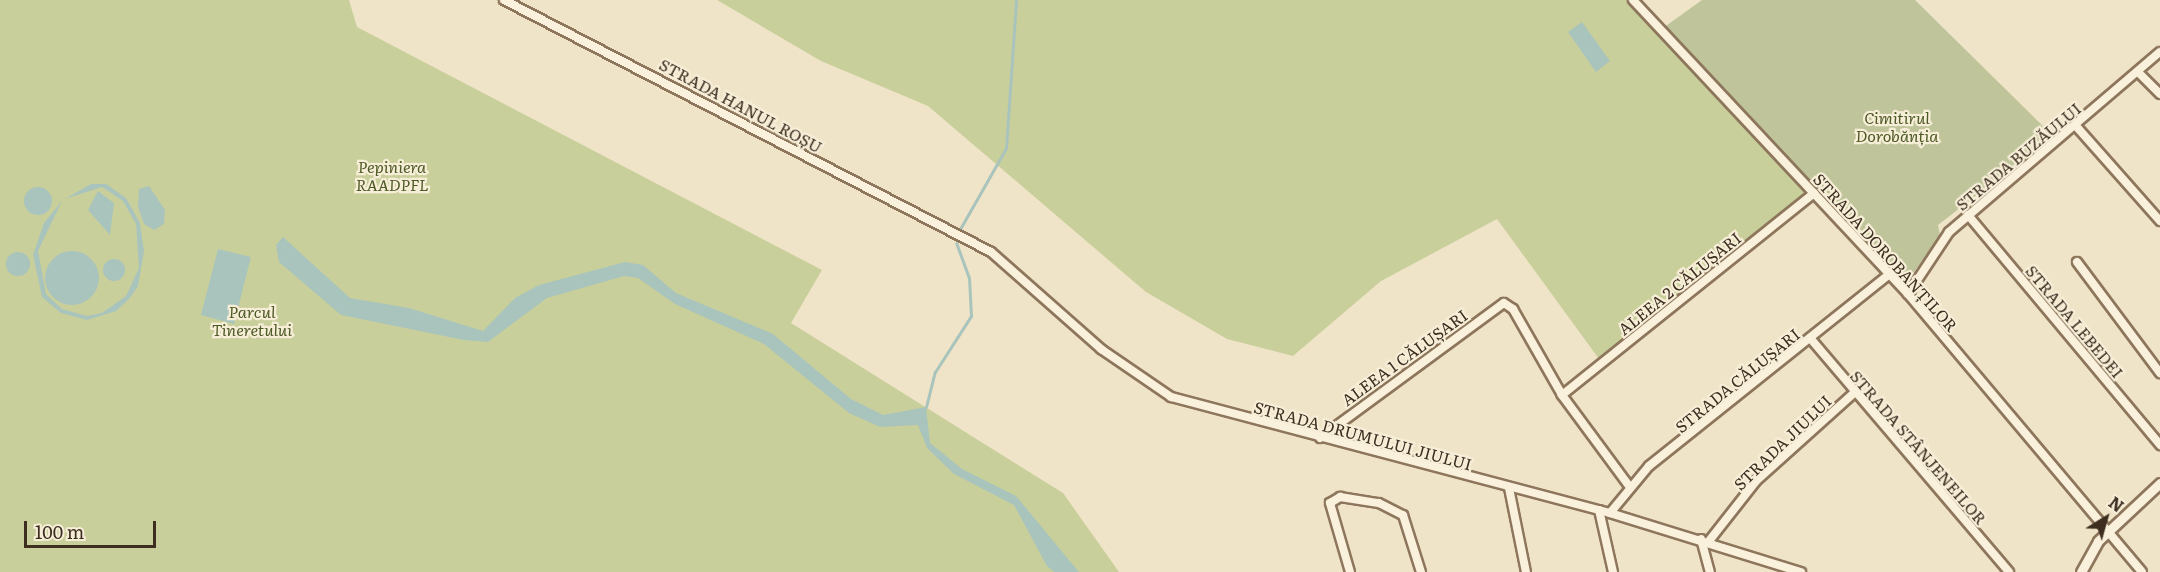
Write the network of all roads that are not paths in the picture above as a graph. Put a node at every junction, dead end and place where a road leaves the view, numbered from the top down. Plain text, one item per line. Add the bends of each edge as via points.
1 (504, 0) edge
2 (1633, 0) edge
3 (2160, 52) edge
4 (2138, 72) junction
5 (2160, 94) edge
6 (2076, 126) junction
7 (1814, 193) junction
8 (1968, 215) junction
9 (2160, 222) edge
10 (962, 238) joint
11 (2077, 262) dead end
12 (1888, 275) junction
13 (1908, 294) junction
14 (1810, 338) junction
15 (2160, 373) edge
16 (1854, 393) junction
17 (1562, 396) junction
18 (1320, 438) junction
19 (2160, 445) edge
20 (2160, 483) edge
21 (1629, 486) junction
22 (1509, 488) junction
23 (1599, 510) junction
24 (1610, 513) junction
25 (2109, 531) junction
26 (1705, 540) junction
27 (1787, 569) edge
28 (1350, 572) edge
29 (1421, 572) edge
30 (1526, 572) edge
31 (1613, 572) edge
32 (1710, 572) edge
33 (1801, 572) edge
34 (2009, 572) edge
35 (2081, 572) edge
36 (2142, 572) edge

1 - 10 street, STRADA HANUL ROȘU
2 - 7 street, STRADA DOROBANȚILOR
3 - 4 street, STRADA BUZĂULUI
4 - 5 street
4 - 6 street, STRADA BUZĂULUI
6 - 8 street, STRADA BUZĂULUI
6 - 9 street
7 - 12 street, STRADA DOROBANȚILOR
7 - 17 street, ALEEA 2 CĂLUȘARI
8 - 13 street, STRADA BUZĂULUI via 1950,232
8 - 19 street, STRADA LEBEDEI
10 - 18 street, STRADA DRUMULUI JIULUI via 991,252 1101,349 1171,397
11 - 15 street
12 - 13 street, STRADA DOROBANȚILOR
12 - 14 street, STRADA CĂLUȘARI
13 - 25 street, STRADA DOROBANȚILOR
14 - 16 street, STRADA STÂNJENEILOR
14 - 21 street, STRADA CĂLUȘARI
16 - 26 street, STRADA JIULUI via 1756,481
16 - 34 street, STRADA STÂNJENEILOR
17 - 18 street, ALEEA 1 CĂLUȘARI via 1507,304 1498,304
17 - 21 street
18 - 22 street, STRADA DRUMULUI JIULUI
20 - 25 street
21 - 24 street, STRADA CĂLUȘARI
22 - 23 street, STRADA DRUMULUI JIULUI
22 - 30 street
23 - 24 street, STRADA DRUMULUI JIULUI
23 - 31 street
24 - 26 street, STRADA DRUMULUI JIULUI
25 - 35 street
25 - 36 street, STRADA DOROBANȚILOR
26 - 27 street, STRADA DRUMULUI JIULUI
26 - 32 street
27 - 33 street, STRADA DRUMULUI JIULUI
28 - 29 street via 1330,503 1340,497 1379,502 1403,514

